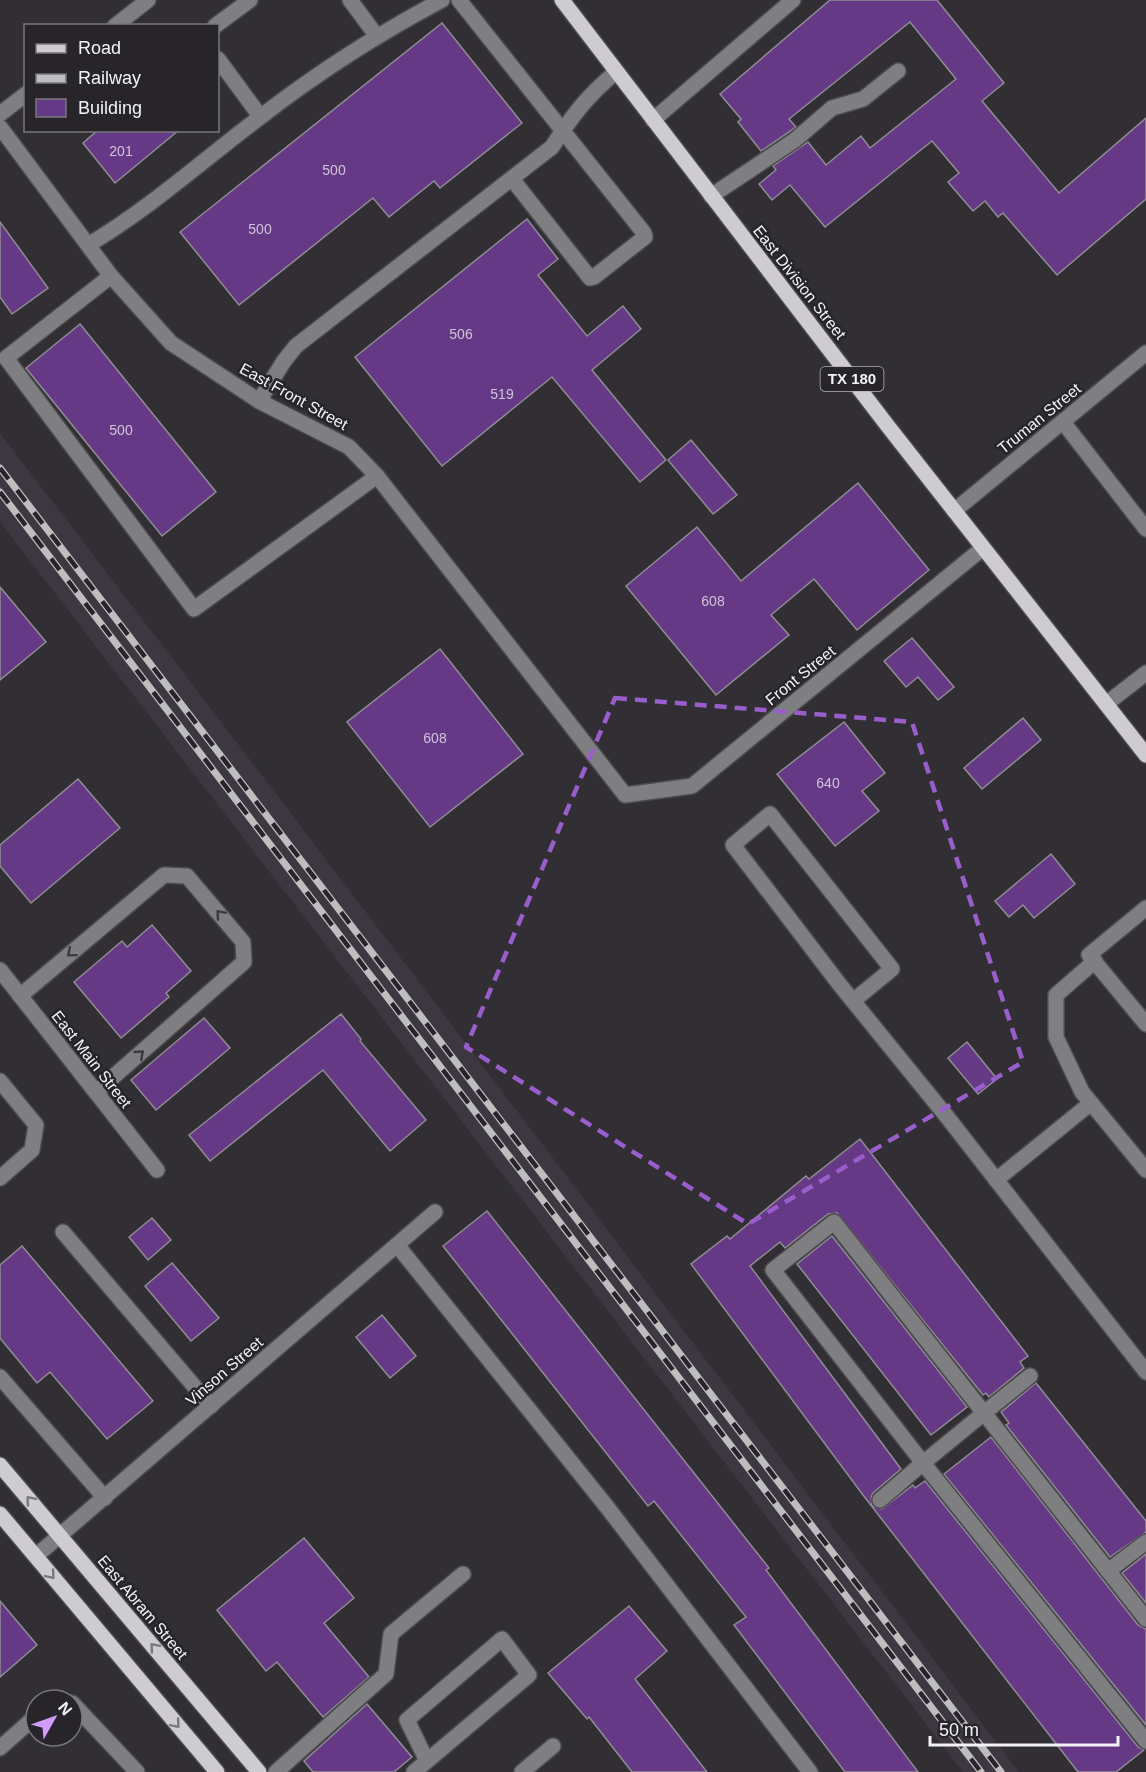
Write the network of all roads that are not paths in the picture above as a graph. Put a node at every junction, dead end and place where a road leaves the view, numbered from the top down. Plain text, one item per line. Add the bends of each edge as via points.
1 (147, 0) edge
2 (250, 0) edge
3 (350, 0) edge
4 (442, 0) edge
5 (459, 0) edge
6 (793, 0) edge
7 (568, 2) edge
8 (117, 24) edge
9 (218, 24) edge
10 (376, 35) junction
11 (219, 60) edge
12 (897, 71) dead end
13 (616, 72) junction
14 (24, 96) edge
15 (0, 114) edge
16 (260, 116) junction
17 (653, 120) junction
18 (0, 127) edge
19 (562, 132) junction
20 (512, 179) junction
21 (711, 196) junction
22 (88, 245) junction
23 (111, 276) junction
24 (1146, 353) edge
25 (3, 354) edge
26 (259, 401) junction
27 (1063, 422) junction
28 (377, 476) junction
29 (954, 511) junction
30 (1146, 529) edge
31 (983, 548) junction
32 (1146, 673) edge
33 (1106, 704) junction
34 (1146, 754) edge
35 (625, 795) joint
36 (1146, 908) edge
37 (1095, 961) junction
38 (0, 970) edge
39 (20, 996) junction
40 (853, 1001) junction
41 (1146, 1024) edge
42 (0, 1081) edge
43 (96, 1092) junction
44 (1091, 1103) junction
45 (157, 1170) dead end
46 (1146, 1170) edge
47 (0, 1178) edge
48 (996, 1180) junction
49 (435, 1212) dead end
50 (63, 1232) dead end
51 (397, 1245) junction
52 (1146, 1372) edge
53 (1030, 1376) dead end
54 (0, 1377) edge
55 (211, 1406) junction
56 (984, 1413) junction
57 (923, 1463) junction
58 (0, 1465) edge
59 (105, 1498) junction
60 (880, 1500) dead end
61 (0, 1514) edge
62 (60, 1536) junction
63 (1146, 1542) edge
64 (36, 1556) junction
65 (1108, 1571) junction
66 (463, 1574) dead end
67 (1146, 1619) edge
68 (84, 1716) edge
69 (24, 1727) edge
70 (1146, 1741) edge
71 (553, 1746) dead end
72 (0, 1748) edge
73 (427, 1761) junction
74 (137, 1772) edge
75 (217, 1772) edge
76 (259, 1772) edge
77 (276, 1772) edge
78 (414, 1772) edge
79 (522, 1772) edge
80 (810, 1772) edge

1 - 8 street
2 - 9 street
3 - 10 street
4 - 10 street
5 - 19 street
6 - 17 street
7 - 13 main road, East Division Street / TX 180
10 - 16 street
11 - 16 street
12 - 21 street via 863,99 832,108 795,140
13 - 17 main road, East Division Street / TX 180
13 - 19 street via 591,93
14 - 15 street
16 - 22 street via 126,223
17 - 21 main road, East Division Street / TX 180
18 - 22 street, East Front Street
19 - 20 street via 552,147
19 - 20 street via 644,233 642,241 590,278
20 - 26 street via 296,346
21 - 29 main road, East Division Street / TX 180
22 - 23 street, East Front Street
23 - 25 street
23 - 26 street, East Front Street via 171,343
24 - 27 street, Truman Street
25 - 28 street via 194,609
26 - 28 street, East Front Street via 349,447
27 - 29 street, Truman Street
27 - 30 street
28 - 35 street, East Front Street
29 - 31 main road, East Division Street / TX 180
31 - 33 main road, East Division Street / TX 180
31 - 35 street, Front Street via 692,786
32 - 33 street
33 - 34 main road, East Division Street / TX 180
36 - 37 street via 1089,955
37 - 41 street
37 - 44 street via 1056,995 1056,1037
38 - 39 street, East Main Street
39 - 43 street, East Main Street
43 -> 39 street via 244,962 243,942 187,876 164,875
40 - 40 street via 733,844 770,814 892,969
40 - 48 street
42 - 47 street via 36,1125 32,1149
43 - 45 street, East Main Street
44 - 46 street
44 - 48 street
48 - 52 street
49 - 51 street, Vinson Street
50 - 55 street
51 - 55 street, Vinson Street
51 - 80 street via 614,1516
53 - 56 street
54 - 59 street
55 - 59 street, Vinson Street
56 - 57 street
56 - 57 street via 834,1222 773,1270
56 - 65 street
57 - 60 street
57 - 70 street
62 -> 58 main road, East Abram Street
59 - 62 street, Vinson Street
61 - 64 main road
62 - 64 street, Vinson Street
76 -> 62 main road, East Abram Street
63 - 65 street
64 -> 75 main road
65 - 67 street
66 - 77 street via 391,1634 386,1674
68 - 74 street
69 - 72 street
71 - 79 street
73 - 73 street via 529,1675 502,1640 407,1720
73 - 78 street

